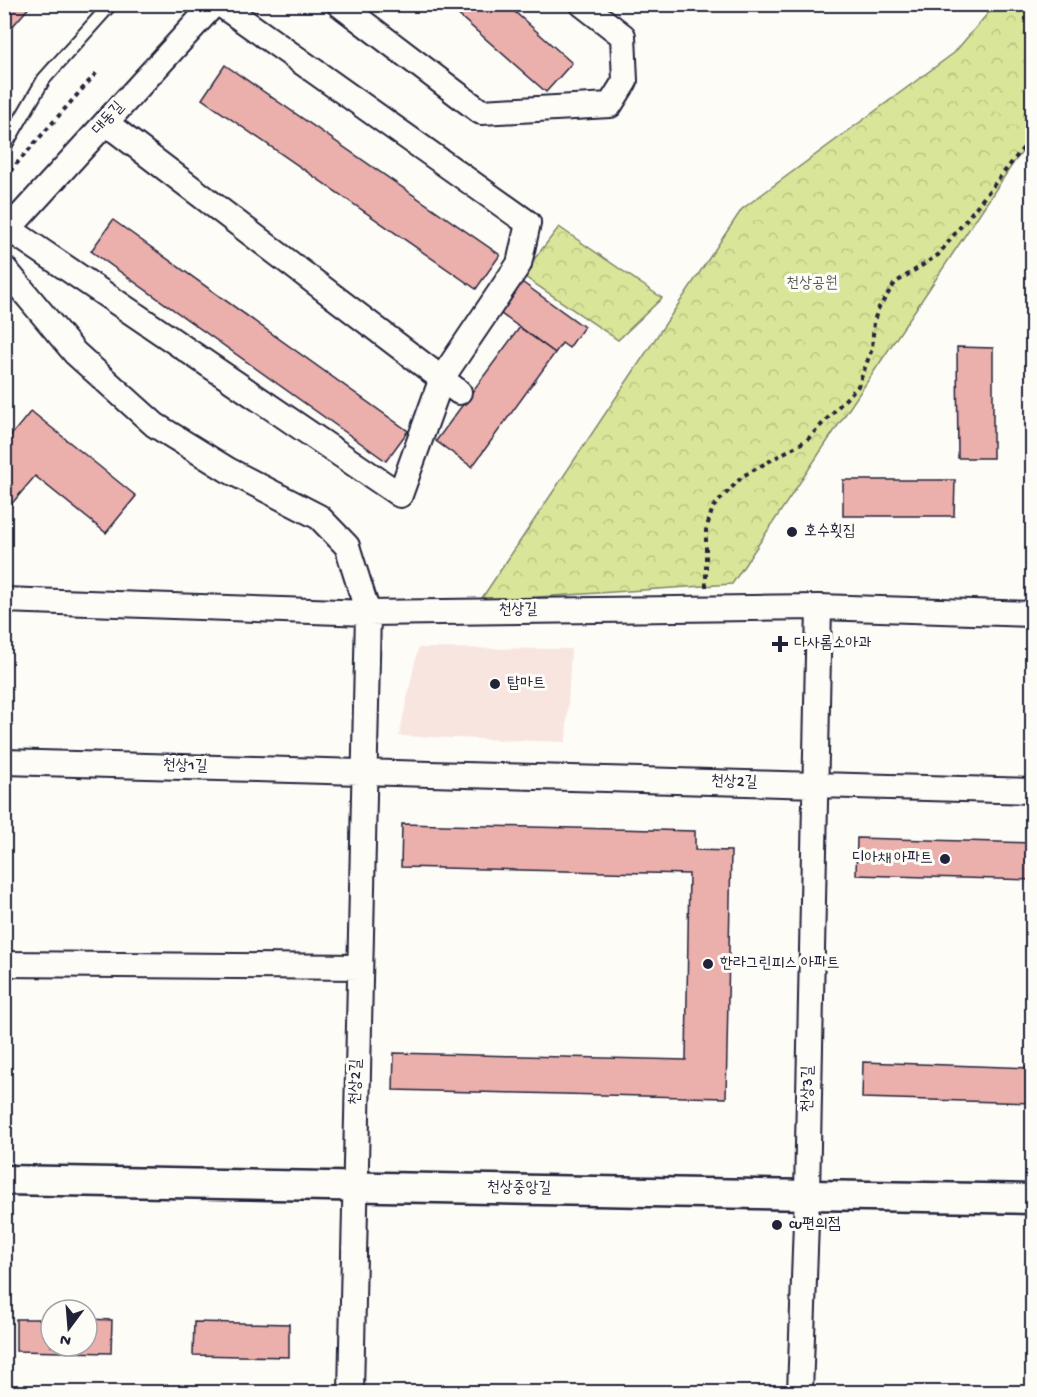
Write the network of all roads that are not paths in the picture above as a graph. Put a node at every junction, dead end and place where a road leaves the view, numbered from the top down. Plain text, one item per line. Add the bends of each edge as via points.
1 (111, 4) edge
2 (214, 4) edge
3 (220, 4) edge
4 (339, 4) edge
5 (582, 4) edge
6 (609, 12) edge
7 (106, 123) junction
8 (4, 148) edge
9 (7, 232) edge
10 (4, 268) edge
11 (450, 385) junction
12 (4, 600) edge
13 (819, 607) junction
14 (368, 613) junction
15 (1032, 614) edge
16 (4, 762) edge
17 (366, 772) junction
18 (814, 786) junction
19 (1032, 791) edge
20 (4, 964) edge
21 (360, 967) junction
22 (4, 1180) edge
23 (354, 1187) junction
24 (807, 1194) junction
25 (1032, 1199) edge
26 (351, 1392) edge
27 (800, 1392) edge

1 - 8 lane via 44,79
2 - 7 street, 대동길
3 - 11 street via 528,223 519,264
4 - 6 street via 480,112 610,105 625,81 623,36
5 - 6 street
7 - 9 street, 대동길
7 - 11 street
9 - 11 street via 400,495
10 - 14 street, 천상2길 via 75,353 155,425 228,470 319,517 348,546
12 - 14 street, 천상길
13 - 14 street, 천상길
13 - 15 street, 천상길
13 - 18 street, 천상3길
14 - 17 street, 천상2길
16 - 17 street, 천상1길
17 - 18 street, 천상2길
17 - 21 street, 천상2길
18 - 19 street
18 - 24 street, 천상3길
20 - 21 street
21 - 23 street, 천상2길
22 - 23 street, 천상중앙길
23 - 24 street, 천상중앙길
23 - 26 street, 천상2길
24 - 25 street, 천상중앙길
24 - 27 street, 천상3길

